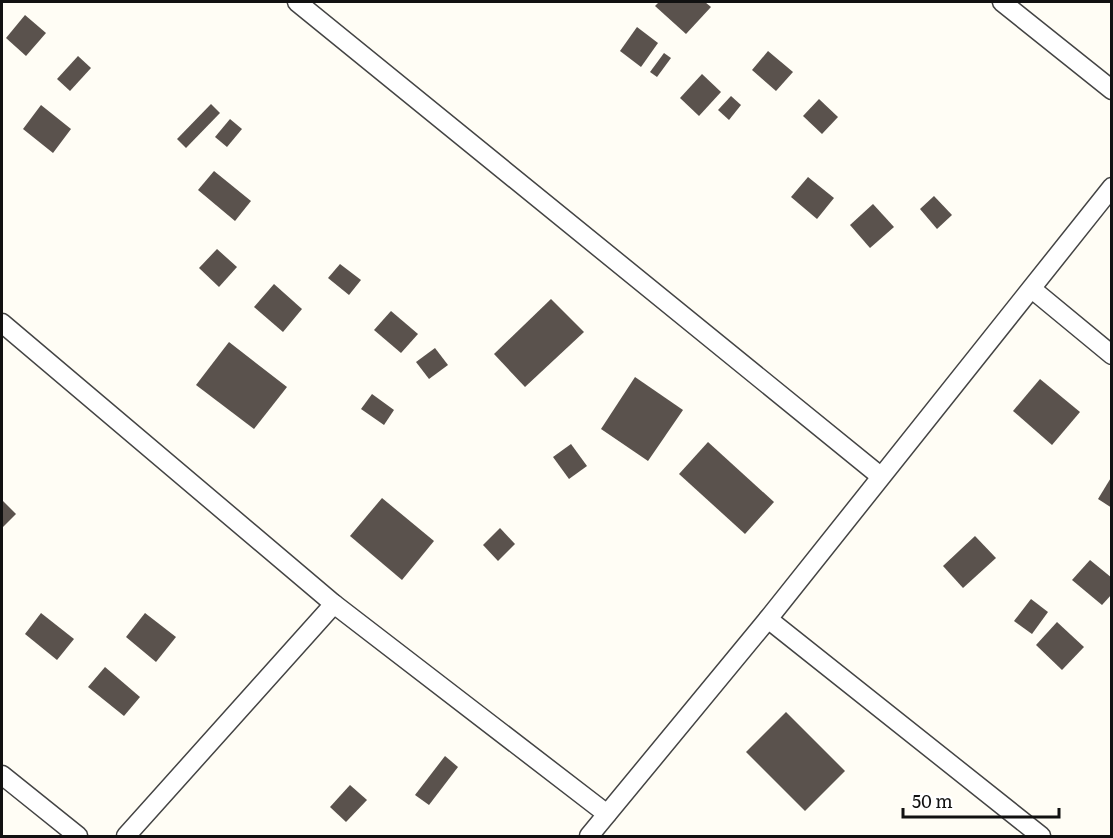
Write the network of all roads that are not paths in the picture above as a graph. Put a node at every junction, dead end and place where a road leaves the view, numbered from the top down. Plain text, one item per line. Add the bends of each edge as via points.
1 (297, 2) edge
2 (1002, 2) edge
3 (1112, 90) edge
4 (1112, 187) edge
5 (1032, 289) junction
6 (2, 323) edge
7 (1112, 355) edge
8 (879, 475) junction
9 (334, 604) junction
10 (768, 619) junction
11 (2, 776) edge
12 (607, 814) junction
13 (78, 837) edge
14 (126, 837) edge
15 (590, 837) edge
16 (1041, 837) edge

1 - 8 street
2 - 3 street
4 - 5 street
5 - 7 street
5 - 8 street
6 - 9 street
8 - 10 street
9 - 12 street
9 - 14 street
10 - 12 street
10 - 16 street
11 - 13 street
12 - 15 street

